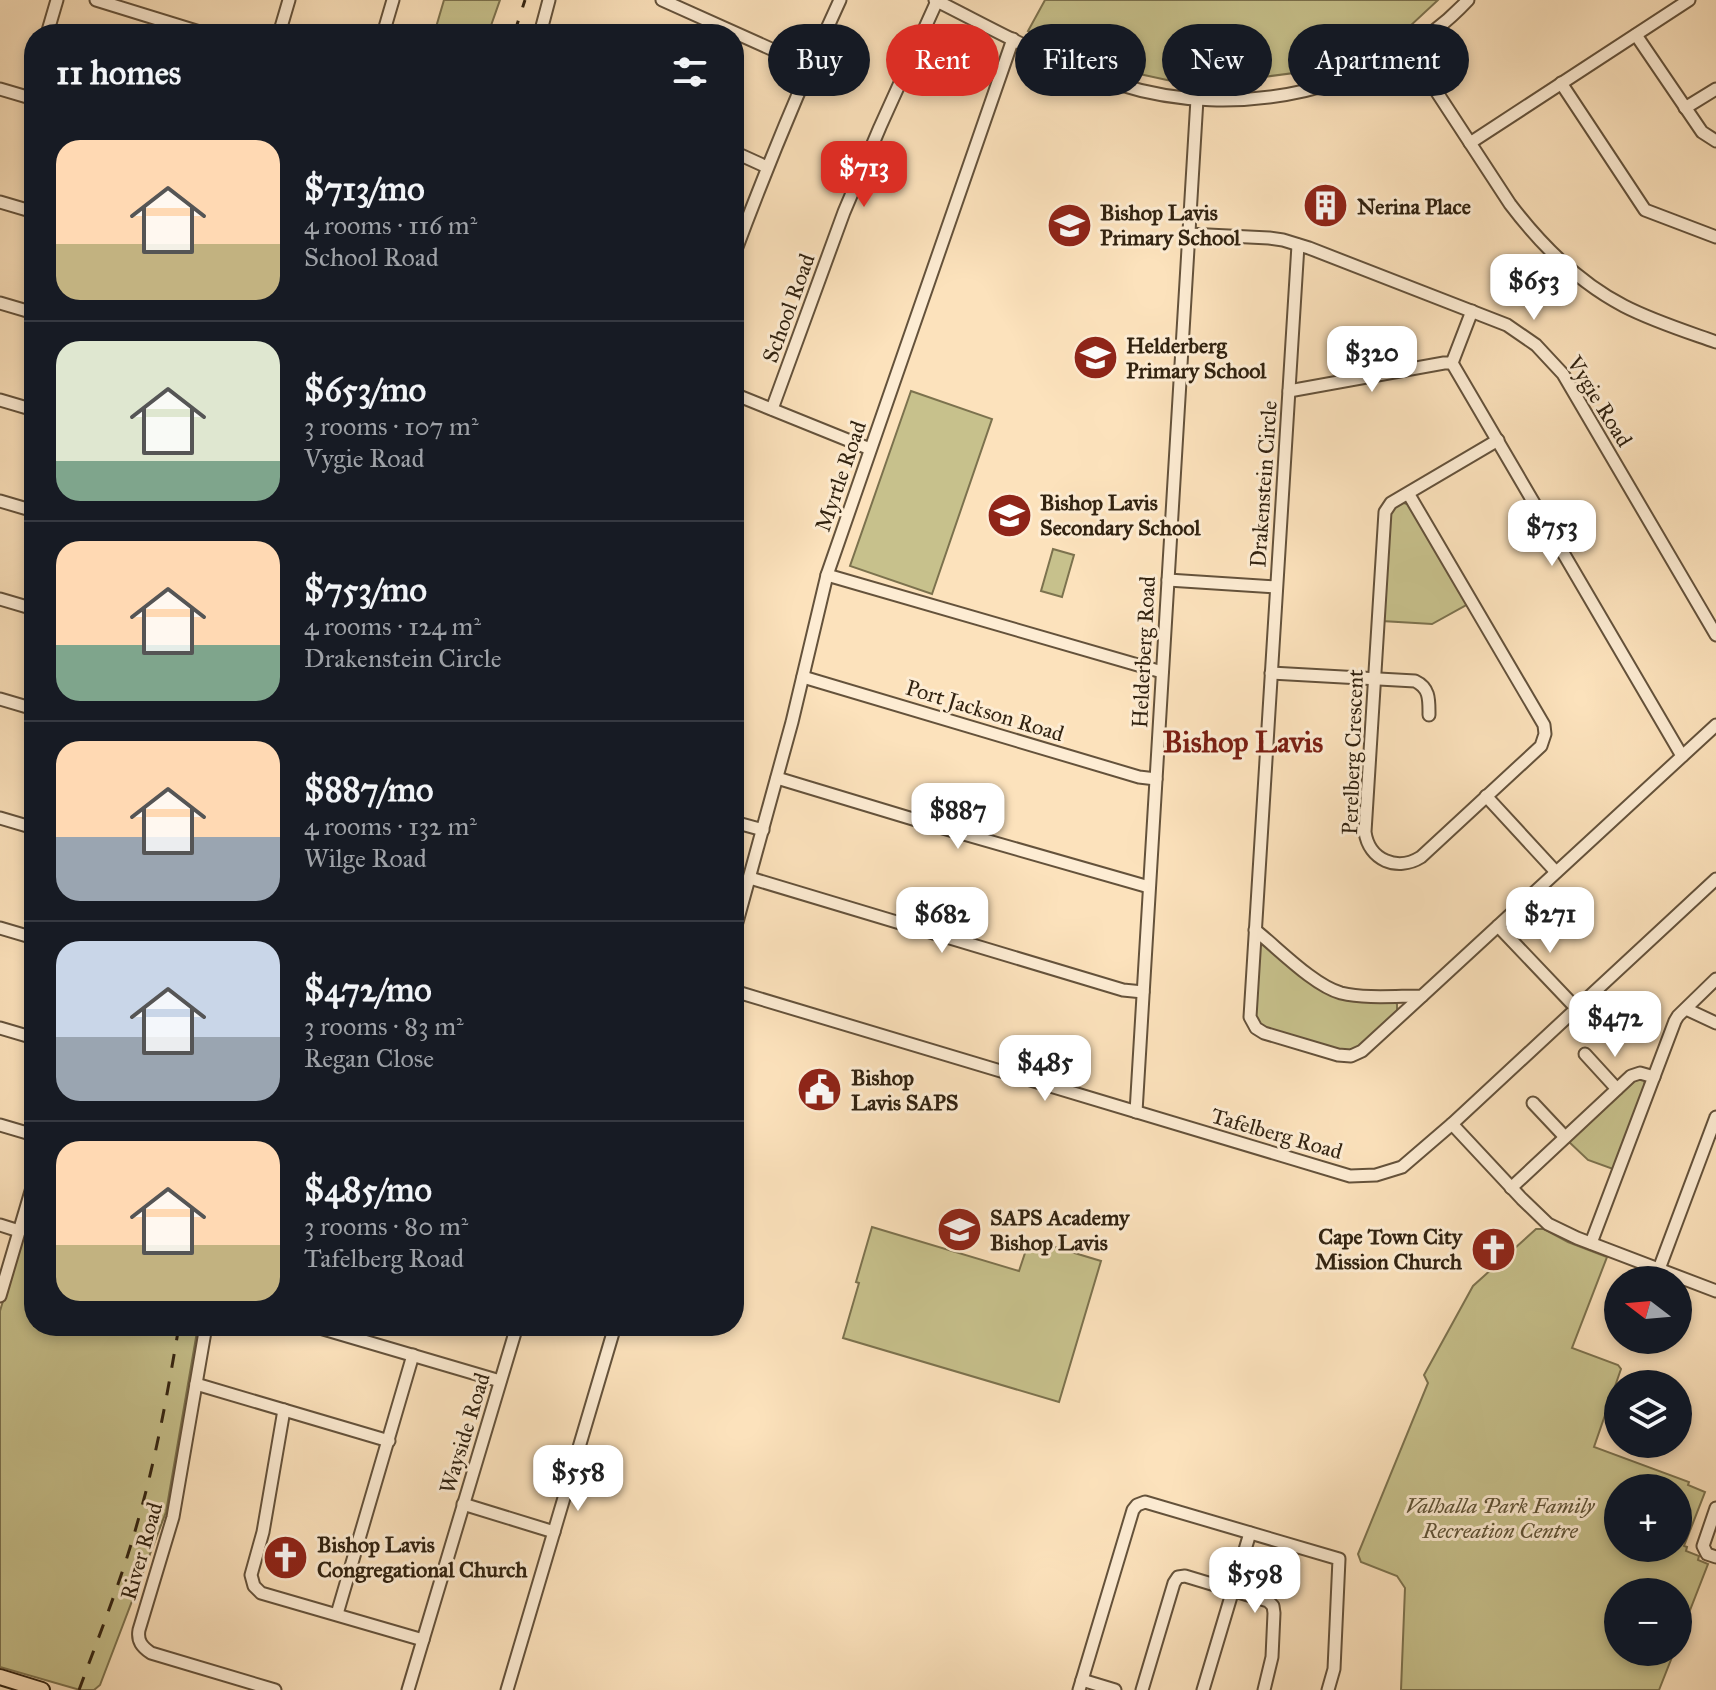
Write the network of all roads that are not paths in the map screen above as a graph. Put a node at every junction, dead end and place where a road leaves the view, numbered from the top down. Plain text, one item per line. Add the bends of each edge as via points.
1 (57, 0) edge
2 (96, 0) edge
3 (289, 0) edge
4 (393, 0) edge
5 (549, 0) edge
6 (662, 0) edge
7 (840, 0) edge
8 (1468, 0) edge
9 (1689, 0) edge
10 (936, 1) edge
11 (115, 3) edge
12 (685, 5) edge
13 (50, 24) edge
14 (177, 24) edge
15 (282, 24) edge
16 (386, 24) edge
17 (543, 24) edge
18 (724, 24) edge
19 (829, 24) edge
20 (1440, 24) edge
21 (744, 34) edge
22 (1636, 35) junction
23 (1013, 39) junction
24 (768, 46) edge
25 (1561, 83) junction
26 (0, 89) edge
27 (1716, 89) edge
28 (1288, 93) edge
29 (24, 96) edge
30 (797, 96) edge
31 (1439, 96) edge
32 (1197, 99) junction
33 (1685, 108) junction
34 (1716, 141) edge
35 (1470, 143) junction
36 (744, 157) edge
37 (767, 167) junction
38 (0, 202) edge
39 (24, 209) edge
40 (744, 228) edge
41 (1188, 234) junction
42 (1716, 237) edge
43 (1298, 245) junction
44 (0, 303) edge
45 (24, 310) edge
46 (1472, 311) junction
47 (1716, 342) edge
48 (1452, 363) junction
49 (1289, 391) junction
50 (744, 398) edge
51 (0, 400) edge
52 (24, 407) edge
53 (772, 409) junction
54 (1498, 440) junction
55 (870, 449) junction
56 (1408, 493) junction
57 (0, 501) edge
58 (24, 508) edge
59 (827, 575) junction
60 (1168, 580) junction
61 (1276, 587) junction
62 (0, 599) edge
63 (24, 606) edge
64 (1716, 635) edge
65 (1162, 672) junction
66 (1271, 673) junction
67 (803, 677) junction
68 (1374, 680) junction
69 (0, 699) edge
70 (24, 706) edge
71 (1429, 715) dead end
72 (1716, 725) edge
73 (1682, 756) junction
74 (777, 778) junction
75 (1156, 779) junction
76 (1486, 796) junction
77 (0, 818) edge
78 (24, 825) edge
79 (744, 825) edge
80 (763, 830) junction
81 (1556, 872) junction
82 (750, 878) junction
83 (1716, 879) edge
84 (1149, 887) junction
85 (744, 899) edge
86 (1498, 926) junction
87 (0, 928) edge
88 (1255, 930) junction
89 (24, 935) edge
90 (1716, 979) edge
91 (1143, 992) junction
92 (744, 994) edge
93 (1422, 996) junction
94 (1576, 1008) junction
95 (1686, 1009) junction
96 (1716, 1023) edge
97 (0, 1028) edge
98 (24, 1035) edge
99 (1585, 1054) dead end
100 (1654, 1077) junction
101 (1617, 1089) junction
102 (1533, 1103) dead end
103 (1136, 1112) junction
104 (1716, 1117) edge
105 (1452, 1124) junction
106 (0, 1125) edge
107 (24, 1132) edge
108 (1565, 1137) junction
109 (1511, 1188) junction
110 (24, 1214) edge
111 (0, 1225) edge
112 (19, 1231) junction
113 (1591, 1243) junction
114 (1651, 1266) edge
115 (1660, 1266) edge
116 (1692, 1282) edge
117 (1716, 1291) edge
118 (0, 1296) edge
119 (204, 1336) edge
120 (347, 1336) edge
121 (514, 1336) edge
122 (612, 1336) edge
123 (413, 1355) junction
124 (500, 1381) junction
125 (196, 1384) junction
126 (284, 1410) junction
127 (389, 1441) junction
128 (463, 1504) junction
129 (1716, 1508) edge
130 (554, 1532) junction
131 (1250, 1533) junction
132 (1716, 1557) edge
133 (1233, 1590) junction
134 (337, 1614) junction
135 (423, 1640) junction
136 (0, 1677) edge
137 (1081, 1685) edge
138 (42, 1690) edge
139 (275, 1690) edge
140 (408, 1690) edge
141 (507, 1690) edge
142 (1115, 1690) edge
143 (1142, 1690) edge
144 (1203, 1690) edge
145 (1264, 1690) edge
146 (1328, 1690) edge

1 - 13 street
2 - 11 street
3 - 15 street
4 - 16 street
5 - 17 street
6 - 12 street
7 - 19 street
8 - 20 street
9 - 22 street
10 - 23 street
10 - 53 street, School Road via 844,212
11 - 14 street
12 - 18 street
21 - 24 street
22 - 25 street
22 - 33 street
23 - 32 street via 1118,84
23 - 55 street, Myrtle Road
25 - 35 street
25 - 42 street via 1645,210
26 - 29 street
27 - 33 street
28 - 32 street via 1256,99
30 - 37 street
31 - 35 street
32 - 41 street, Helderberg Road
33 - 34 street via 1702,132
35 - 47 street via 1526,225 1573,272 1625,307
36 - 37 street
37 - 40 street
38 - 39 street
41 - 43 street, Vygie Road via 1269,238
41 - 60 street, Helderberg Road
43 - 46 street, Vygie Road
43 - 49 street
44 - 45 street
46 - 48 street
46 - 64 street, Vygie Road via 1522,334 1563,374
48 - 49 street, Drakenstein Circle
48 - 54 street
49 - 61 street, Drakenstein Circle
50 - 53 street
51 - 52 street
53 - 55 street
54 - 56 street
54 - 73 street
55 - 59 street, Myrtle Road
56 - 68 street, Perelberg Crescent via 1385,512
56 - 76 street, Perelberg Crescent via 1545,730 1541,746
57 - 58 street
59 - 65 street
59 - 67 street, Myrtle Road
60 - 61 street
60 - 65 street, Helderberg Road
61 - 66 street, Drakenstein Circle
62 - 63 street
65 - 75 street, Helderberg Road
66 - 68 street
66 - 88 street, Drakenstein Circle
67 - 74 street, Myrtle Road
67 - 75 street, Port Jackson Road
68 - 71 street via 1419,683 1428,692
68 - 76 street, Perelberg Crescent via 1365,832 1372,851 1396,864 1415,860
69 - 70 street
72 - 73 street, Drakenstein Circle
73 - 81 street, Drakenstein Circle
74 - 80 street, Myrtle Road
74 - 84 street
75 - 84 street, Helderberg Road
76 - 81 street
77 - 78 street
79 - 80 street
80 - 82 street, Myrtle Road
81 - 86 street, Drakenstein Circle
82 - 85 street, Myrtle Road
82 - 91 street
83 - 94 street, Tafelberg Road
84 - 91 street, Helderberg Road
86 - 93 street, Drakenstein Circle
86 - 94 street
87 - 89 street
88 - 93 street via 1332,990
88 - 93 street, Drakenstein Circle via 1250,1013 1253,1025 1264,1033 1351,1056
90 - 95 street
91 - 103 street, Helderberg Road
92 - 103 street, Tafelberg Road
94 - 105 street, Tafelberg Road
95 - 96 street
95 - 100 street via 1675,1021
97 - 98 street
99 - 101 street
100 - 101 street via 1637,1073
100 - 113 street
101 - 108 street
102 - 108 street
103 - 105 street, Tafelberg Road via 1364,1177 1402,1167
104 - 115 street
105 - 109 street
106 - 107 street
108 - 109 street
109 - 113 street via 1548,1224
110 - 112 street
111 - 112 street
112 - 118 street
113 - 114 street
116 - 117 street
119 - 125 street, River Road
120 - 123 street
121 - 124 street, Wayside Road
122 - 130 street
123 - 124 street
123 - 127 street
124 - 128 street, Wayside Road
125 - 126 street
125 - 139 street, River Road via 173,1517 139,1640 151,1653
126 - 127 street
126 - 134 street via 251,1580 261,1593
127 - 134 street
128 - 130 street
128 - 135 street, Wayside Road
129 - 132 street via 1703,1546
130 - 141 street
131 - 133 street
131 - 137 street via 1148,1503 1137,1505
131 - 146 street via 1339,1559 1334,1669
133 - 143 street via 1185,1576 1176,1579
133 - 144 street
133 - 145 street via 1268,1601 1274,1609
134 - 135 street
135 - 140 street, Wayside Road
136 - 138 main road
137 - 142 street

